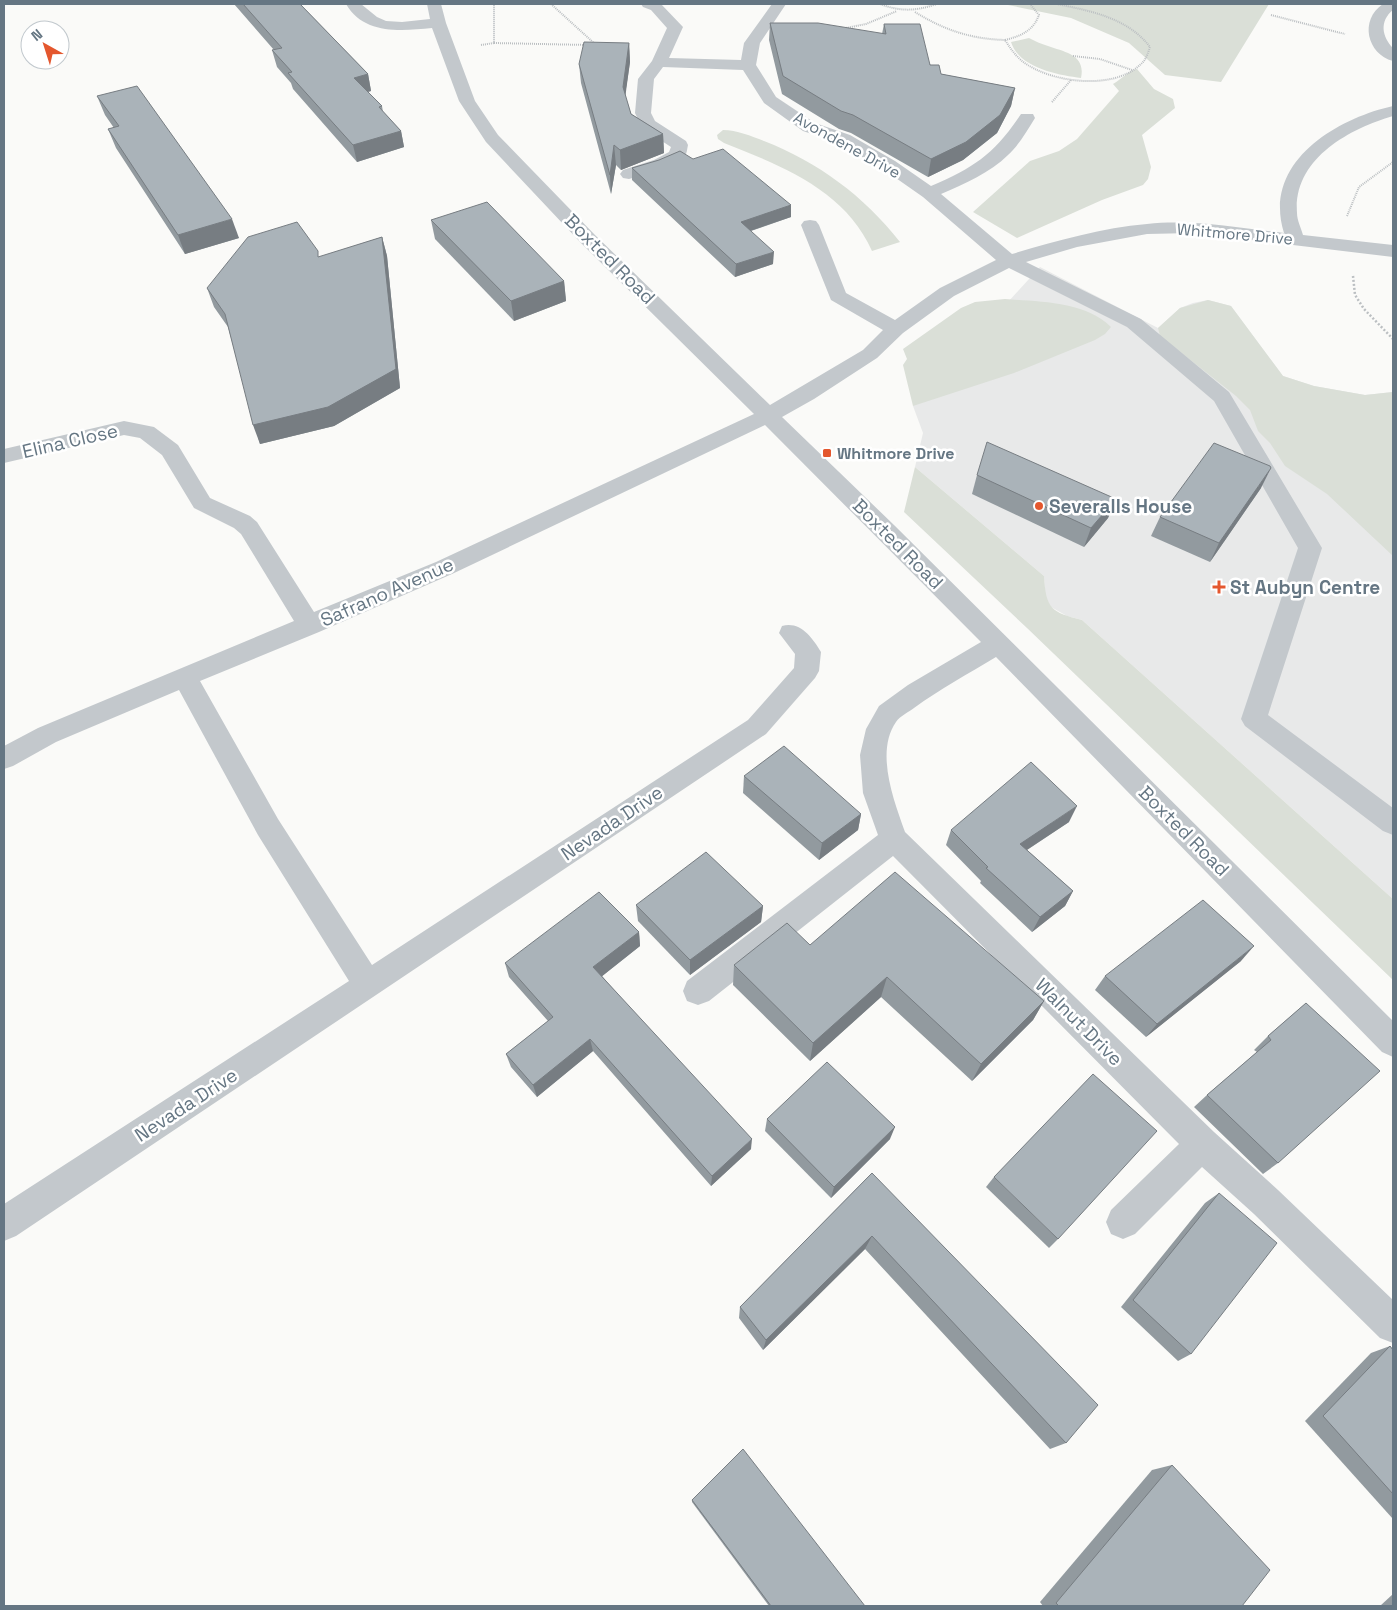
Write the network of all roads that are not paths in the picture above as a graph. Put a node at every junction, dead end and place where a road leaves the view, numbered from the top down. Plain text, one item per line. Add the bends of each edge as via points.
1 (353, 4) edge
2 (648, 4) edge
3 (779, 4) edge
4 (1393, 4) edge
5 (436, 13) edge
6 (1393, 56) edge
7 (658, 62) junction
8 (748, 65) junction
9 (1393, 111) edge
10 (1027, 118) dead end
11 (629, 174) dead end
12 (929, 193) junction
13 (810, 225) dead end
14 (1295, 239) junction
15 (1393, 251) edge
16 (1009, 261) junction
17 (896, 329) junction
18 (767, 416) junction
19 (4, 456) edge
20 (310, 626) junction
21 (791, 634) dead end
22 (998, 644) junction
23 (185, 678) junction
24 (4, 758) edge
25 (1393, 823) edge
26 (894, 840) junction
27 (368, 985) junction
28 (698, 991) dead end
29 (1393, 1042) edge
30 (1202, 1144) junction
31 (1123, 1222) dead end
32 (4, 1224) edge
33 (1393, 1325) edge

1 - 5 street, Boxted Road via 365,18 398,27
2 - 7 street via 656,7 675,27
3 - 8 street via 752,43
4 - 6 street via 1376,19 1374,28 1378,39
5 - 18 street, Boxted Road via 467,101 492,138 588,239
7 - 8 street
7 - 11 street via 646,79 643,113 648,124 680,145 677,155
8 - 12 street, Avondene Drive via 770,100 809,127 844,139
9 - 14 street via 1336,133 1309,156 1294,182 1288,209
10 - 12 street via 998,155 951,184
12 - 16 street, Avondene Drive
13 - 17 street via 838,296
14 - 15 street, Whitmore Drive
14 - 16 street, Whitmore Drive via 1193,228 1147,229 1074,242
16 - 17 street, Whitmore Drive via 947,292
16 - 25 street, Avondene Drive via 1134,323 1222,397 1310,548 1254,719
17 - 18 street, Whitmore Drive via 870,354
18 - 20 street, Safrano Avenue via 444,568
18 - 22 street, Boxted Road
19 - 20 street, Elina Close via 124,428 146,432 170,450 202,503 248,528
20 - 23 street, Safrano Avenue
21 - 27 street, Nevada Drive via 808,652 806,672 757,726
22 - 26 street, Walnut Drive via 917,692 888,713 879,729 873,755 877,793
22 - 29 street, Boxted Road
23 - 24 street, Safrano Avenue via 47,735
23 - 27 street via 268,827
26 - 28 street
26 - 30 street, Walnut Drive
27 - 32 street, Nevada Drive
30 - 31 street
30 - 33 street, Walnut Drive

